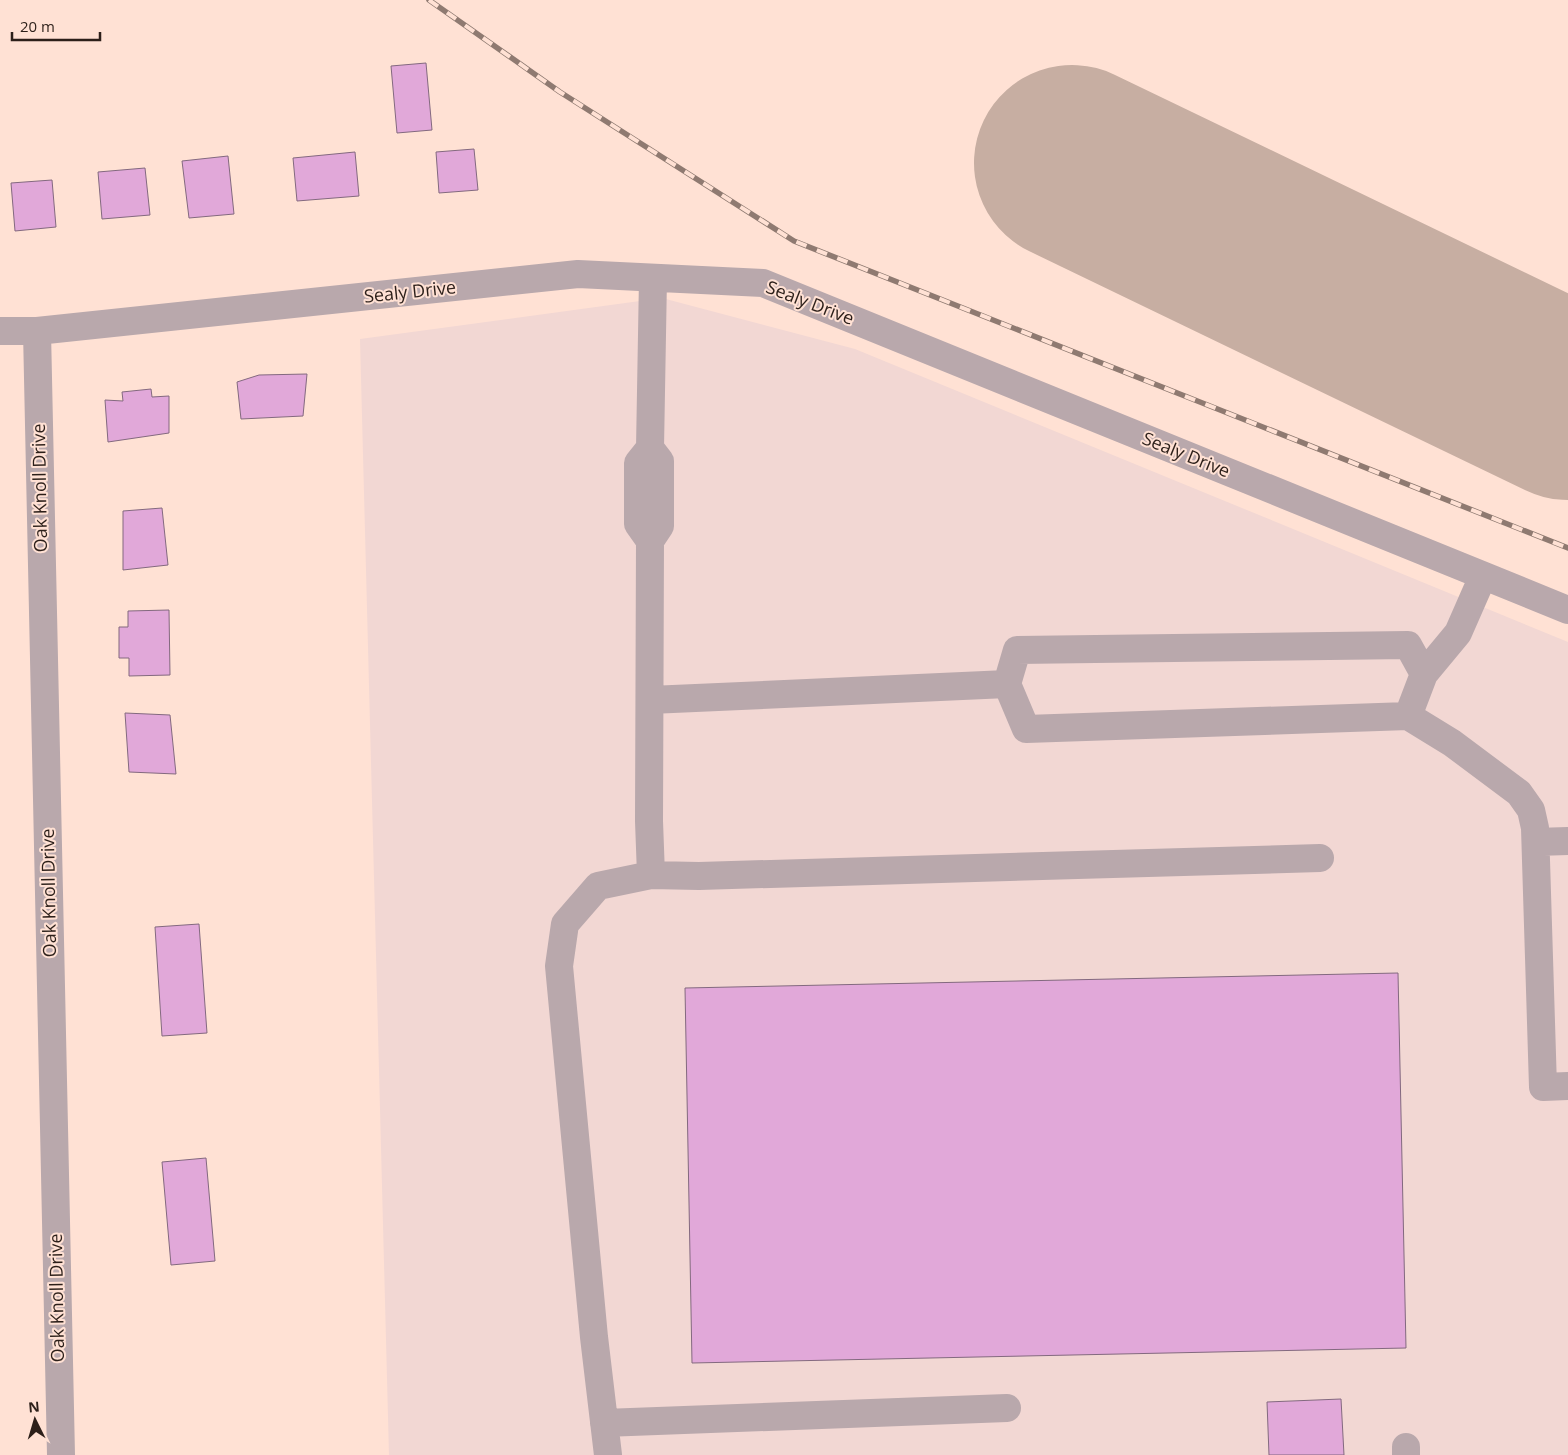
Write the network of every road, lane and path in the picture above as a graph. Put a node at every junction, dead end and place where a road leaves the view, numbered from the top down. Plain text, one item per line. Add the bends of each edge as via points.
1 (653, 278) junction
2 (0, 331) edge
3 (37, 331) junction
4 (1483, 576) junction
5 (1568, 610) edge
6 (1424, 674) junction
7 (1007, 684) junction
8 (650, 700) junction
9 (1408, 716) junction
10 (1568, 841) edge
11 (1536, 842) junction
12 (1320, 858) dead end
13 (652, 876) junction
14 (1568, 1086) edge
15 (1008, 1408) dead end
16 (604, 1423) junction
17 (61, 1455) edge
18 (608, 1455) edge

1 - 3 street, Sealy Drive via 578,274
1 - 4 street, Sealy Drive via 763,283
1 - 8 street via 650,448 638,463 638,524 650,541
2 - 3 street, Sealy Drive
3 - 17 street, Oak Knoll Drive
4 - 5 street, Sealy Drive
4 - 6 street via 1458,633
6 - 7 street via 1408,645 1017,650
6 - 9 street
7 - 8 street
7 - 9 street via 1026,729
8 - 13 street
9 - 11 street via 1452,743 1519,793 1531,810
10 - 11 street
11 - 14 street via 1543,1087
12 - 13 street
13 - 16 street via 598,886 565,924 559,966
15 - 16 street
16 - 18 street

